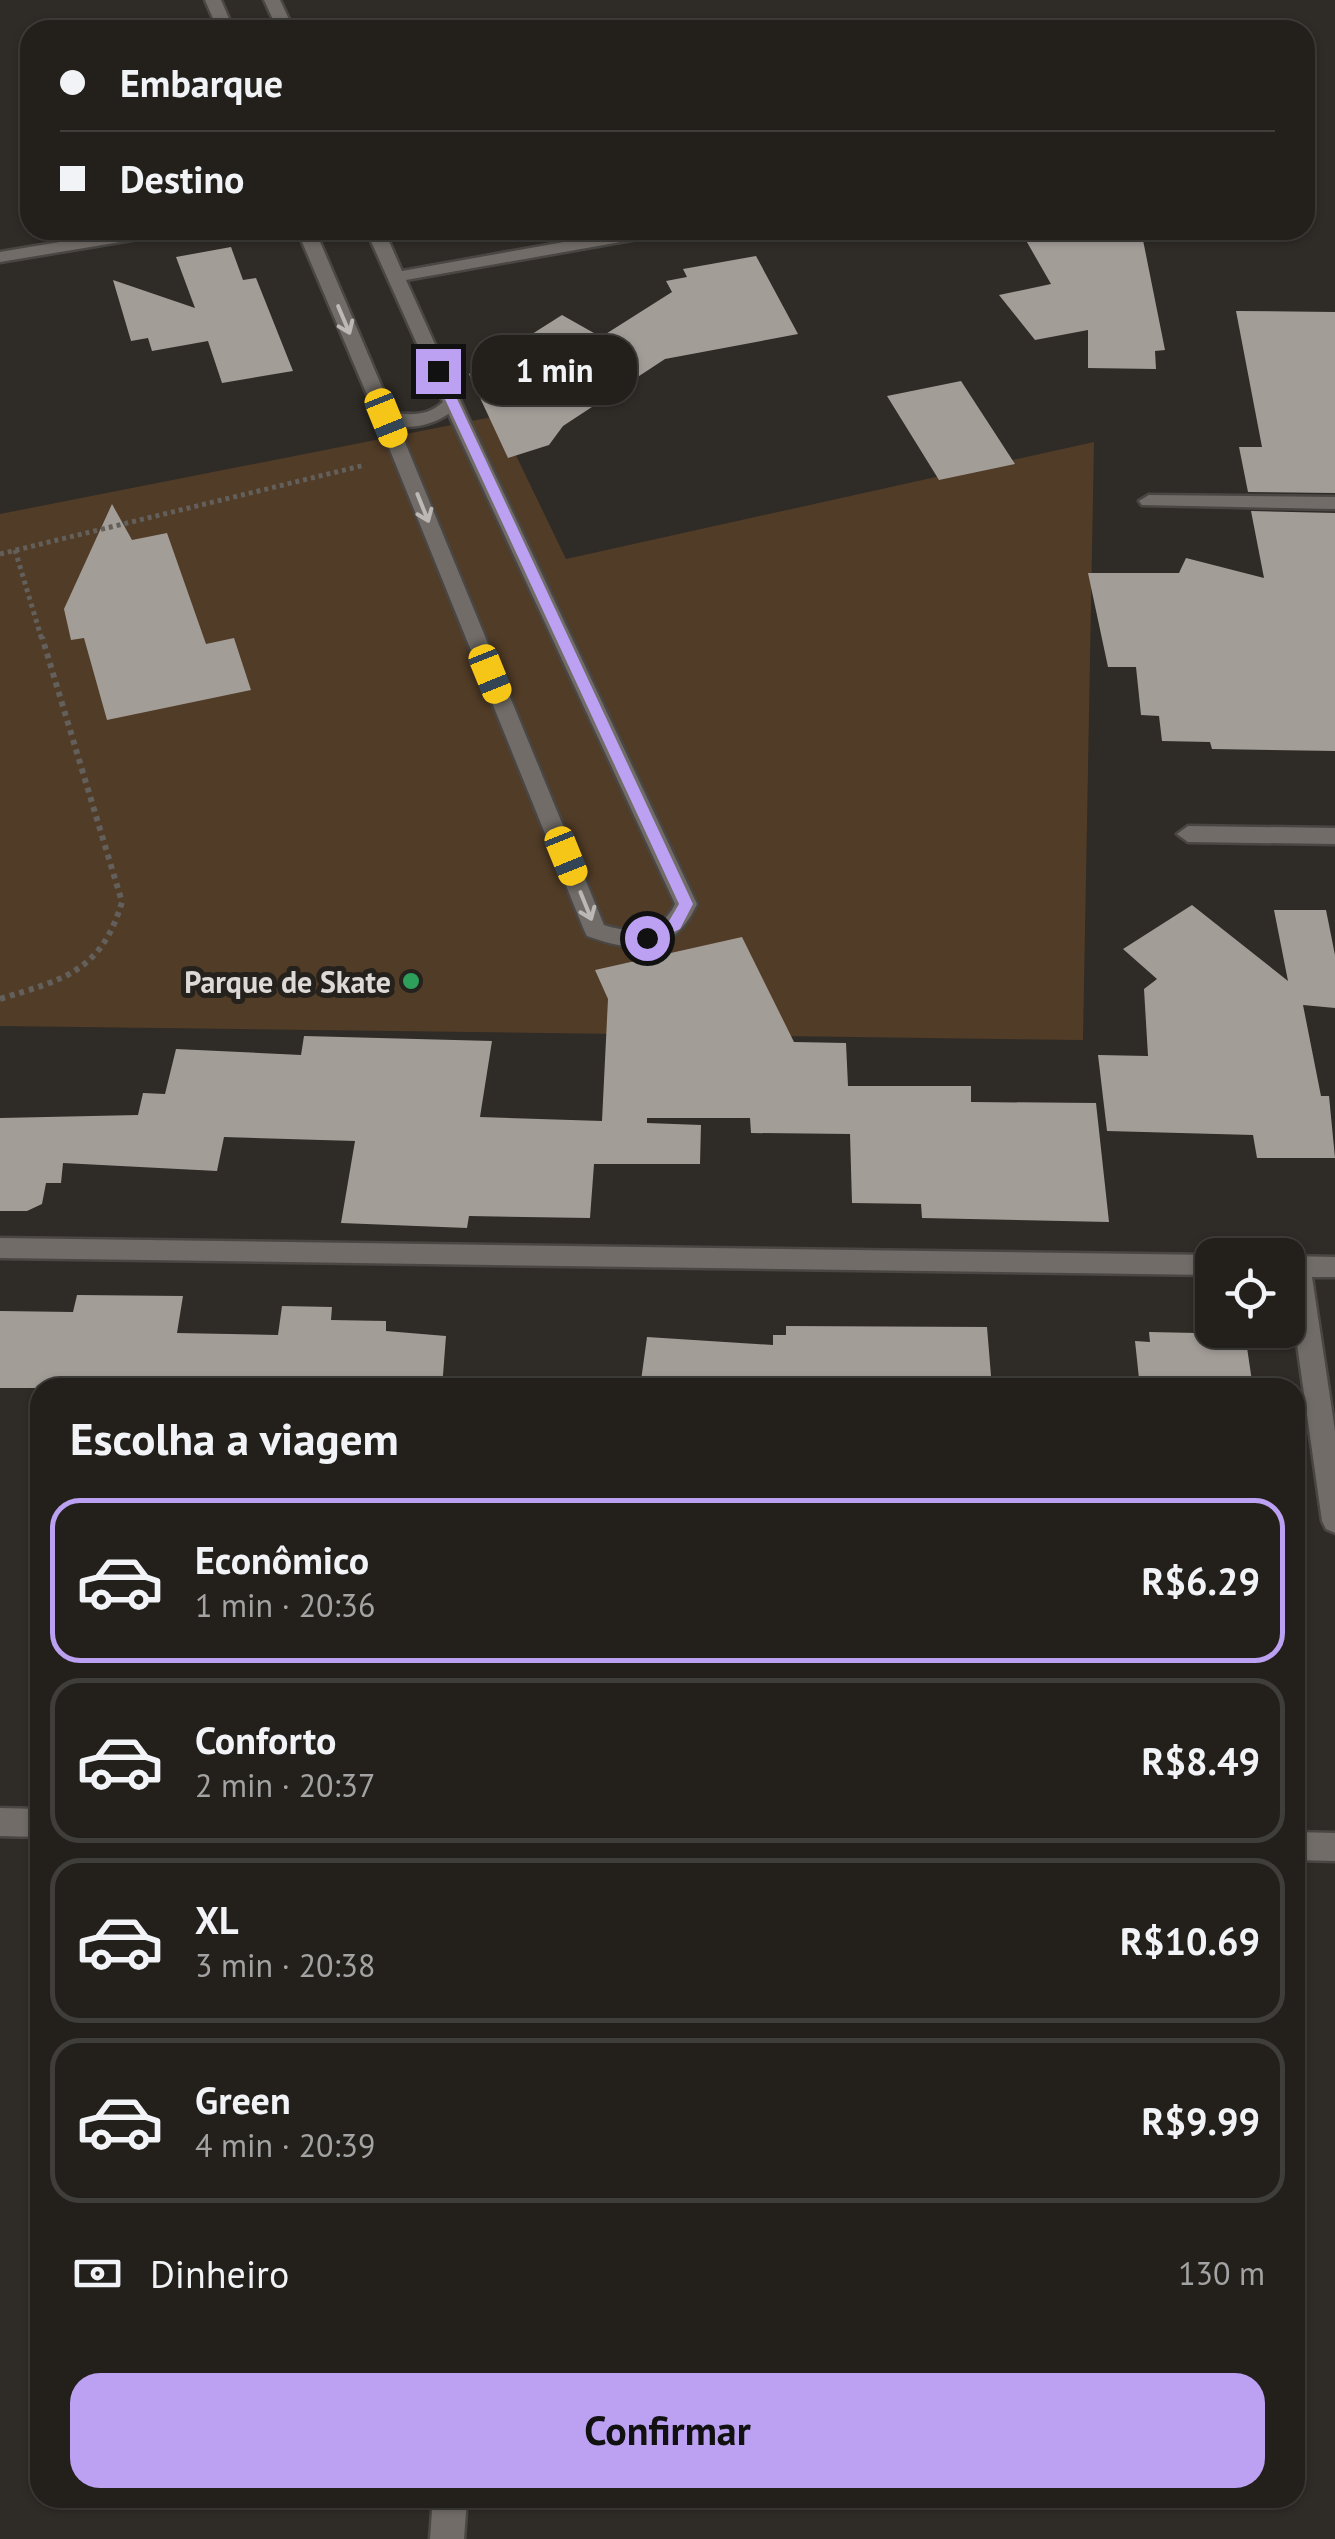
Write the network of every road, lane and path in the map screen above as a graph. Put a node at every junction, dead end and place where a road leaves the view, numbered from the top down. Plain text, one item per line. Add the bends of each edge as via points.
1 (102, 240) edge
2 (310, 240) edge
3 (379, 240) edge
4 (604, 240) edge
5 (0, 257) edge
6 (396, 277) junction
7 (452, 402) junction
8 (386, 418) junction
9 (1149, 500) dead end
10 (1335, 503) edge
11 (15, 550) junction
12 (0, 554) edge
13 (1188, 834) dead end
14 (1335, 836) edge
15 (0, 999) edge
16 (0, 1248) edge
17 (1195, 1265) edge
18 (1305, 1266) edge
19 (1335, 1267) edge
20 (1305, 1343) edge
21 (1335, 1521) edge
22 (0, 1822) edge
23 (30, 1823) edge
24 (1305, 1846) edge
25 (1335, 1847) edge
26 (449, 2508) edge
27 (447, 2539) edge

1 - 5 street
2 -> 8 street
3 - 6 street
4 - 6 street
6 - 7 street
7 - 8 street via 431,418
8 -> 7 street via 595,930 628,940 664,933 686,904
8 - 11 path via 375,462
9 - 10 street
11 - 12 path
11 - 15 path via 122,902 114,937 80,973
13 - 14 street
16 - 17 street
18 - 19 street
20 - 21 street
22 - 23 street
24 - 25 street
26 - 27 street

